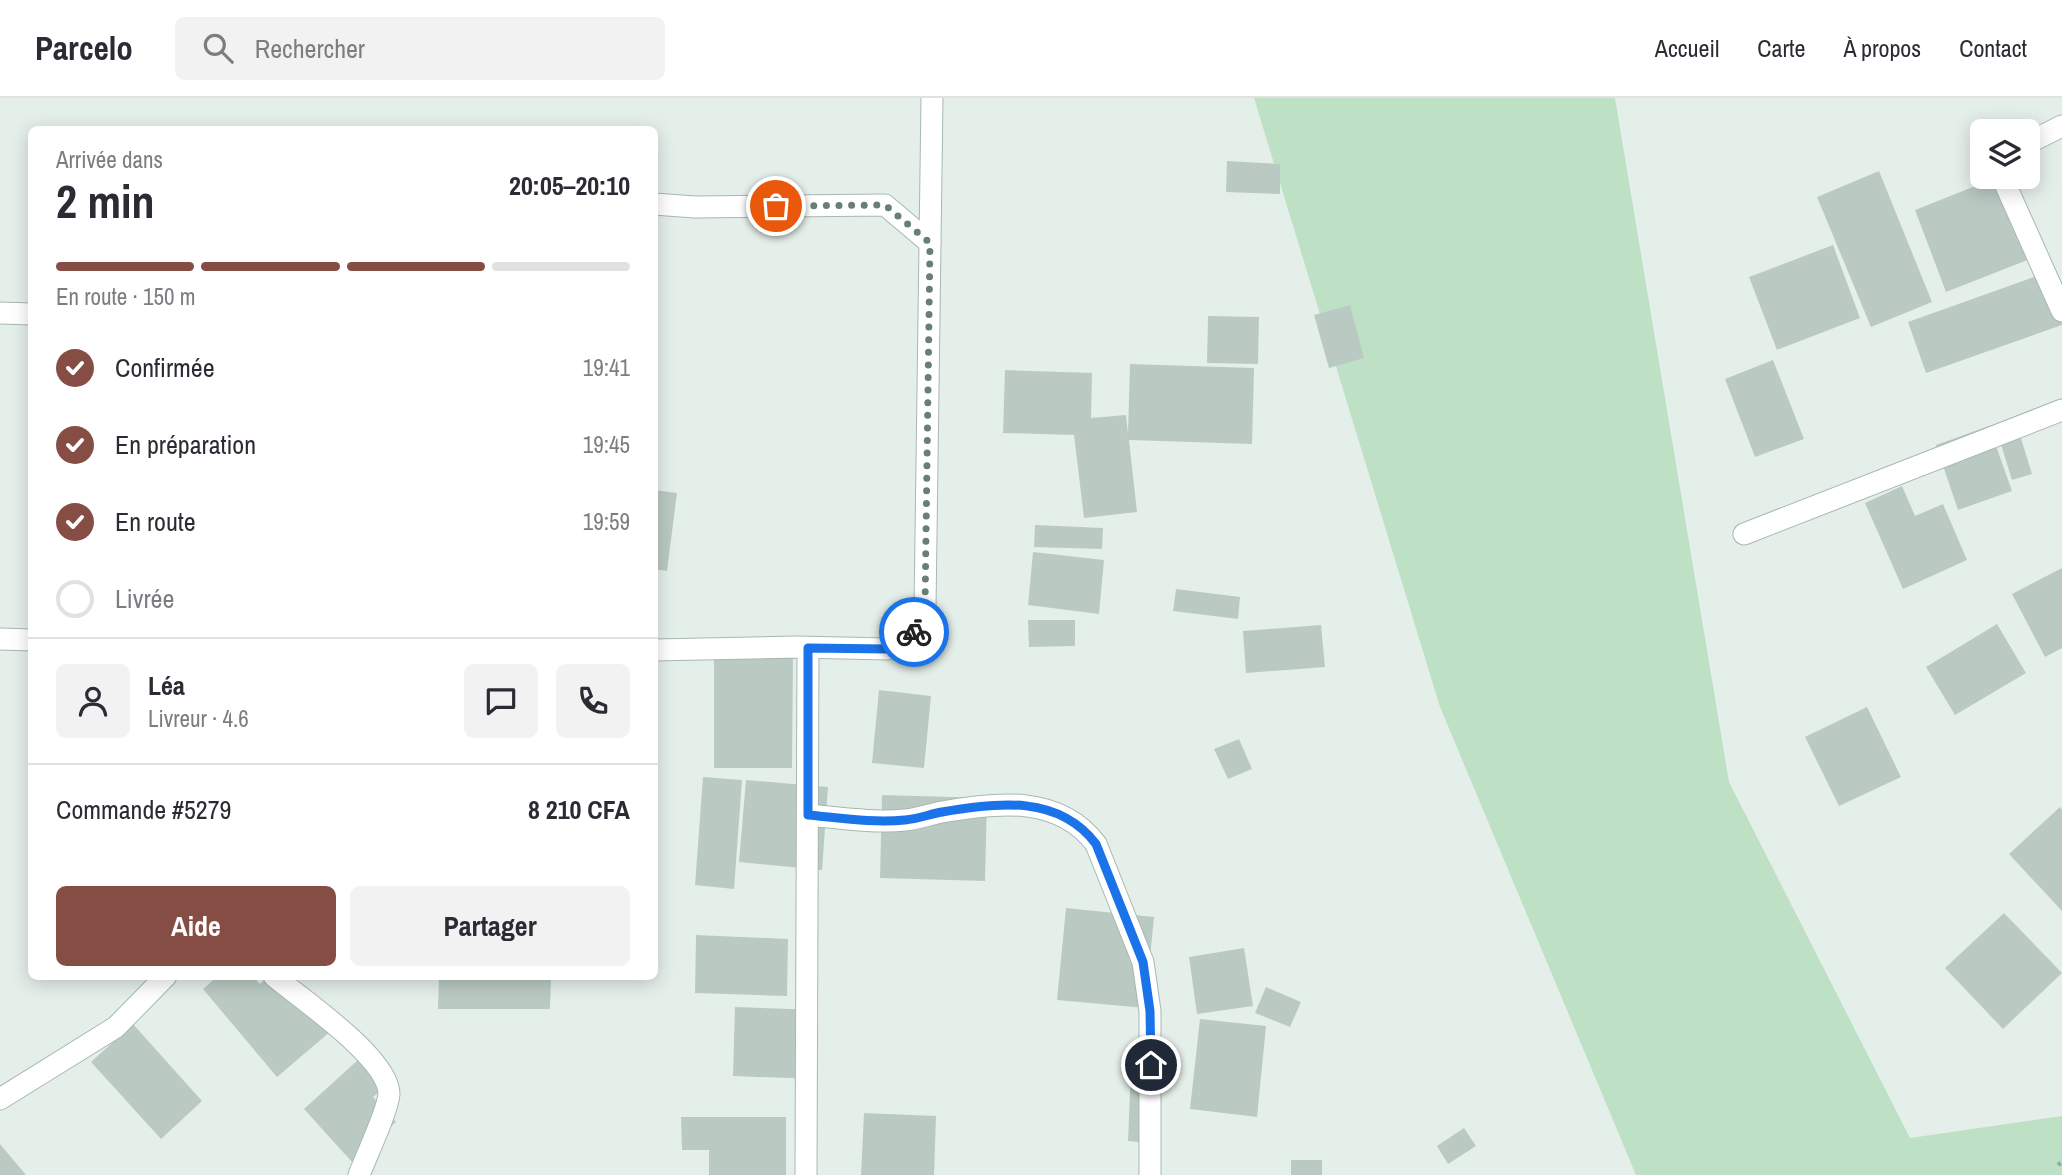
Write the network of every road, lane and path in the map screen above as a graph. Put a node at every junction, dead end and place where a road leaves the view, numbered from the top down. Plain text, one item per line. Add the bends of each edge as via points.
1 (932, 98) edge
2 (2062, 126) edge
3 (2040, 137) edge
4 (2007, 189) edge
5 (658, 204) edge
6 (930, 243) junction
7 (2062, 312) edge
8 (0, 313) edge
9 (28, 314) edge
10 (2062, 410) edge
11 (1744, 534) dead end
12 (0, 639) edge
13 (28, 640) edge
14 (808, 648) junction
15 (658, 650) edge
16 (808, 815) junction
17 (162, 980) edge
18 (279, 980) edge
19 (0, 1099) edge
20 (359, 1175) edge
21 (806, 1175) edge
22 (1150, 1175) edge

1 - 6 street
2 - 3 street
4 - 7 street
5 - 6 street via 885,205
6 - 14 street via 925,608 912,636 888,649
8 - 9 street
10 - 11 street
12 - 13 street
14 - 15 street
14 - 16 street
16 - 21 street
16 - 22 street via 881,822 989,804 1063,813 1084,828 1096,844 1143,962 1150,1011
17 - 19 street via 117,1027
18 - 20 street via 363,1051 385,1078 389,1095

